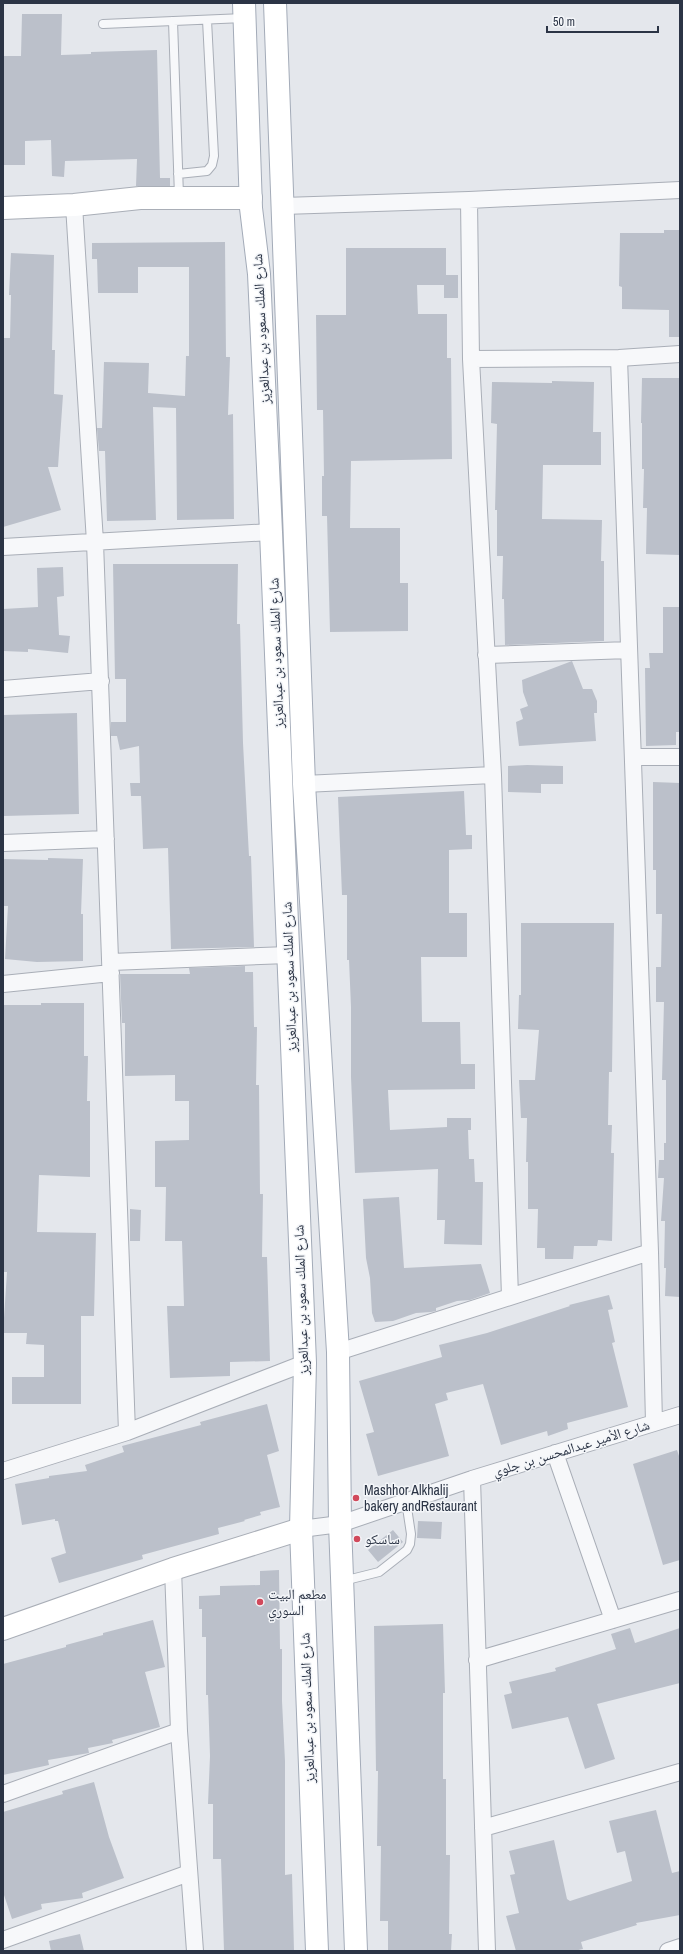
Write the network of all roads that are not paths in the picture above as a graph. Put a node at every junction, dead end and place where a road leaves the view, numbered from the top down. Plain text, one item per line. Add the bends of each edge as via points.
1 (279, 7) edge
2 (249, 8) edge
3 (207, 20) junction
4 (173, 21) junction
5 (103, 24) dead end
6 (178, 174) junction
7 (680, 190) edge
8 (179, 198) junction
9 (469, 200) junction
10 (251, 203) junction
11 (74, 205) junction
12 (283, 206) junction
13 (3, 208) edge
14 (259, 274) junction
15 (680, 354) edge
16 (619, 358) junction
17 (471, 359) junction
18 (271, 532) junction
19 (95, 542) junction
20 (3, 547) edge
21 (629, 650) junction
22 (486, 655) junction
23 (101, 682) junction
24 (3, 689) edge
25 (633, 757) junction
26 (680, 757) edge
27 (493, 775) junction
28 (304, 784) junction
29 (106, 839) junction
30 (3, 843) edge
31 (288, 955) junction
32 (111, 968) junction
33 (3, 984) edge
34 (650, 1252) junction
35 (510, 1297) junction
36 (338, 1352) junction
37 (305, 1363) junction
38 (680, 1415) edge
39 (654, 1423) junction
40 (127, 1432) junction
41 (555, 1453) junction
42 (3, 1471) edge
43 (472, 1479) junction
44 (406, 1501) junction
45 (340, 1524) junction
46 (300, 1529) junction
47 (173, 1569) junction
48 (342, 1581) junction
49 (680, 1600) edge
50 (613, 1620) junction
51 (3, 1629) edge
52 (477, 1660) junction
53 (179, 1731) junction
54 (680, 1772) edge
55 (3, 1794) edge
56 (483, 1828) junction
57 (189, 1873) junction
58 (3, 1940) edge
59 (680, 1947) edge
60 (195, 1951) edge
61 (317, 1951) edge
62 (356, 1951) edge
63 (487, 1951) edge
64 (668, 1951) edge

1 - 12 main road, شارع الملك سعود بن عبدالعزيز
2 - 3 lane
2 - 10 main road, شارع الملك سعود بن عبدالعزيز
2 - 14 main road via 260,101
3 - 4 lane
3 - 6 lane via 214,156 212,165 206,171
4 - 5 lane
4 - 6 lane
6 - 8 lane
7 - 9 street
8 - 10 main road
8 - 11 main road via 140,198
9 - 12 street
9 - 17 street
10 - 11 main road via 142,210
10 - 14 main road, شارع الملك سعود بن عبدالعزيز
11 - 13 main road
11 - 19 street
12 - 28 main road, شارع الملك سعود بن عبدالعزيز
14 - 18 main road, شارع الملك سعود بن عبدالعزيز
15 - 16 street
16 - 17 street
16 - 21 street
17 - 22 street
18 - 19 street
18 - 31 main road, شارع الملك سعود بن عبدالعزيز
19 - 20 street
19 - 23 street
21 - 22 street
21 - 25 street
22 - 27 street
23 - 24 street
23 - 29 street
25 - 26 street
25 - 34 street
27 - 28 street
27 - 35 street
28 - 36 main road, شارع الملك سعود بن عبدالعزيز
29 - 30 street
29 - 32 street
31 - 32 street
31 - 37 main road, شارع الملك سعود بن عبدالعزيز
32 - 33 street
32 - 40 street
34 - 35 street
34 - 39 street
35 - 36 street
36 - 45 main road, شارع الملك سعود بن عبدالعزيز
37 - 40 street
37 - 46 main road, شارع الملك سعود بن عبدالعزيز
38 - 39 street, شارع الأمير عبدالمحسن بن جلوي
39 - 41 street, شارع الأمير عبدالمحسن بن جلوي
40 - 42 street
41 - 43 street, شارع الأمير عبدالمحسن بن جلوي
41 - 50 street
43 - 44 street, شارع الأمير عبدالمحسن بن جلوي
43 - 52 street
44 - 45 street, شارع الأمير عبدالمحسن بن جلوي
44 - 48 lane via 411,1534 407,1550 379,1572
45 - 46 street, شارع الأمير عبدالمحسن بن جلوي
45 - 48 main road, شارع الملك سعود بن عبدالعزيز
46 - 47 main road
46 - 61 main road, شارع الملك سعود بن عبدالعزيز
47 - 51 main road
47 - 53 street
48 - 62 main road, شارع الملك سعود بن عبدالعزيز
49 - 50 street
50 - 52 street
52 - 56 street
53 - 55 street
53 - 57 street
54 - 56 street
56 - 63 street
57 - 58 street
57 - 60 street
59 - 64 street

